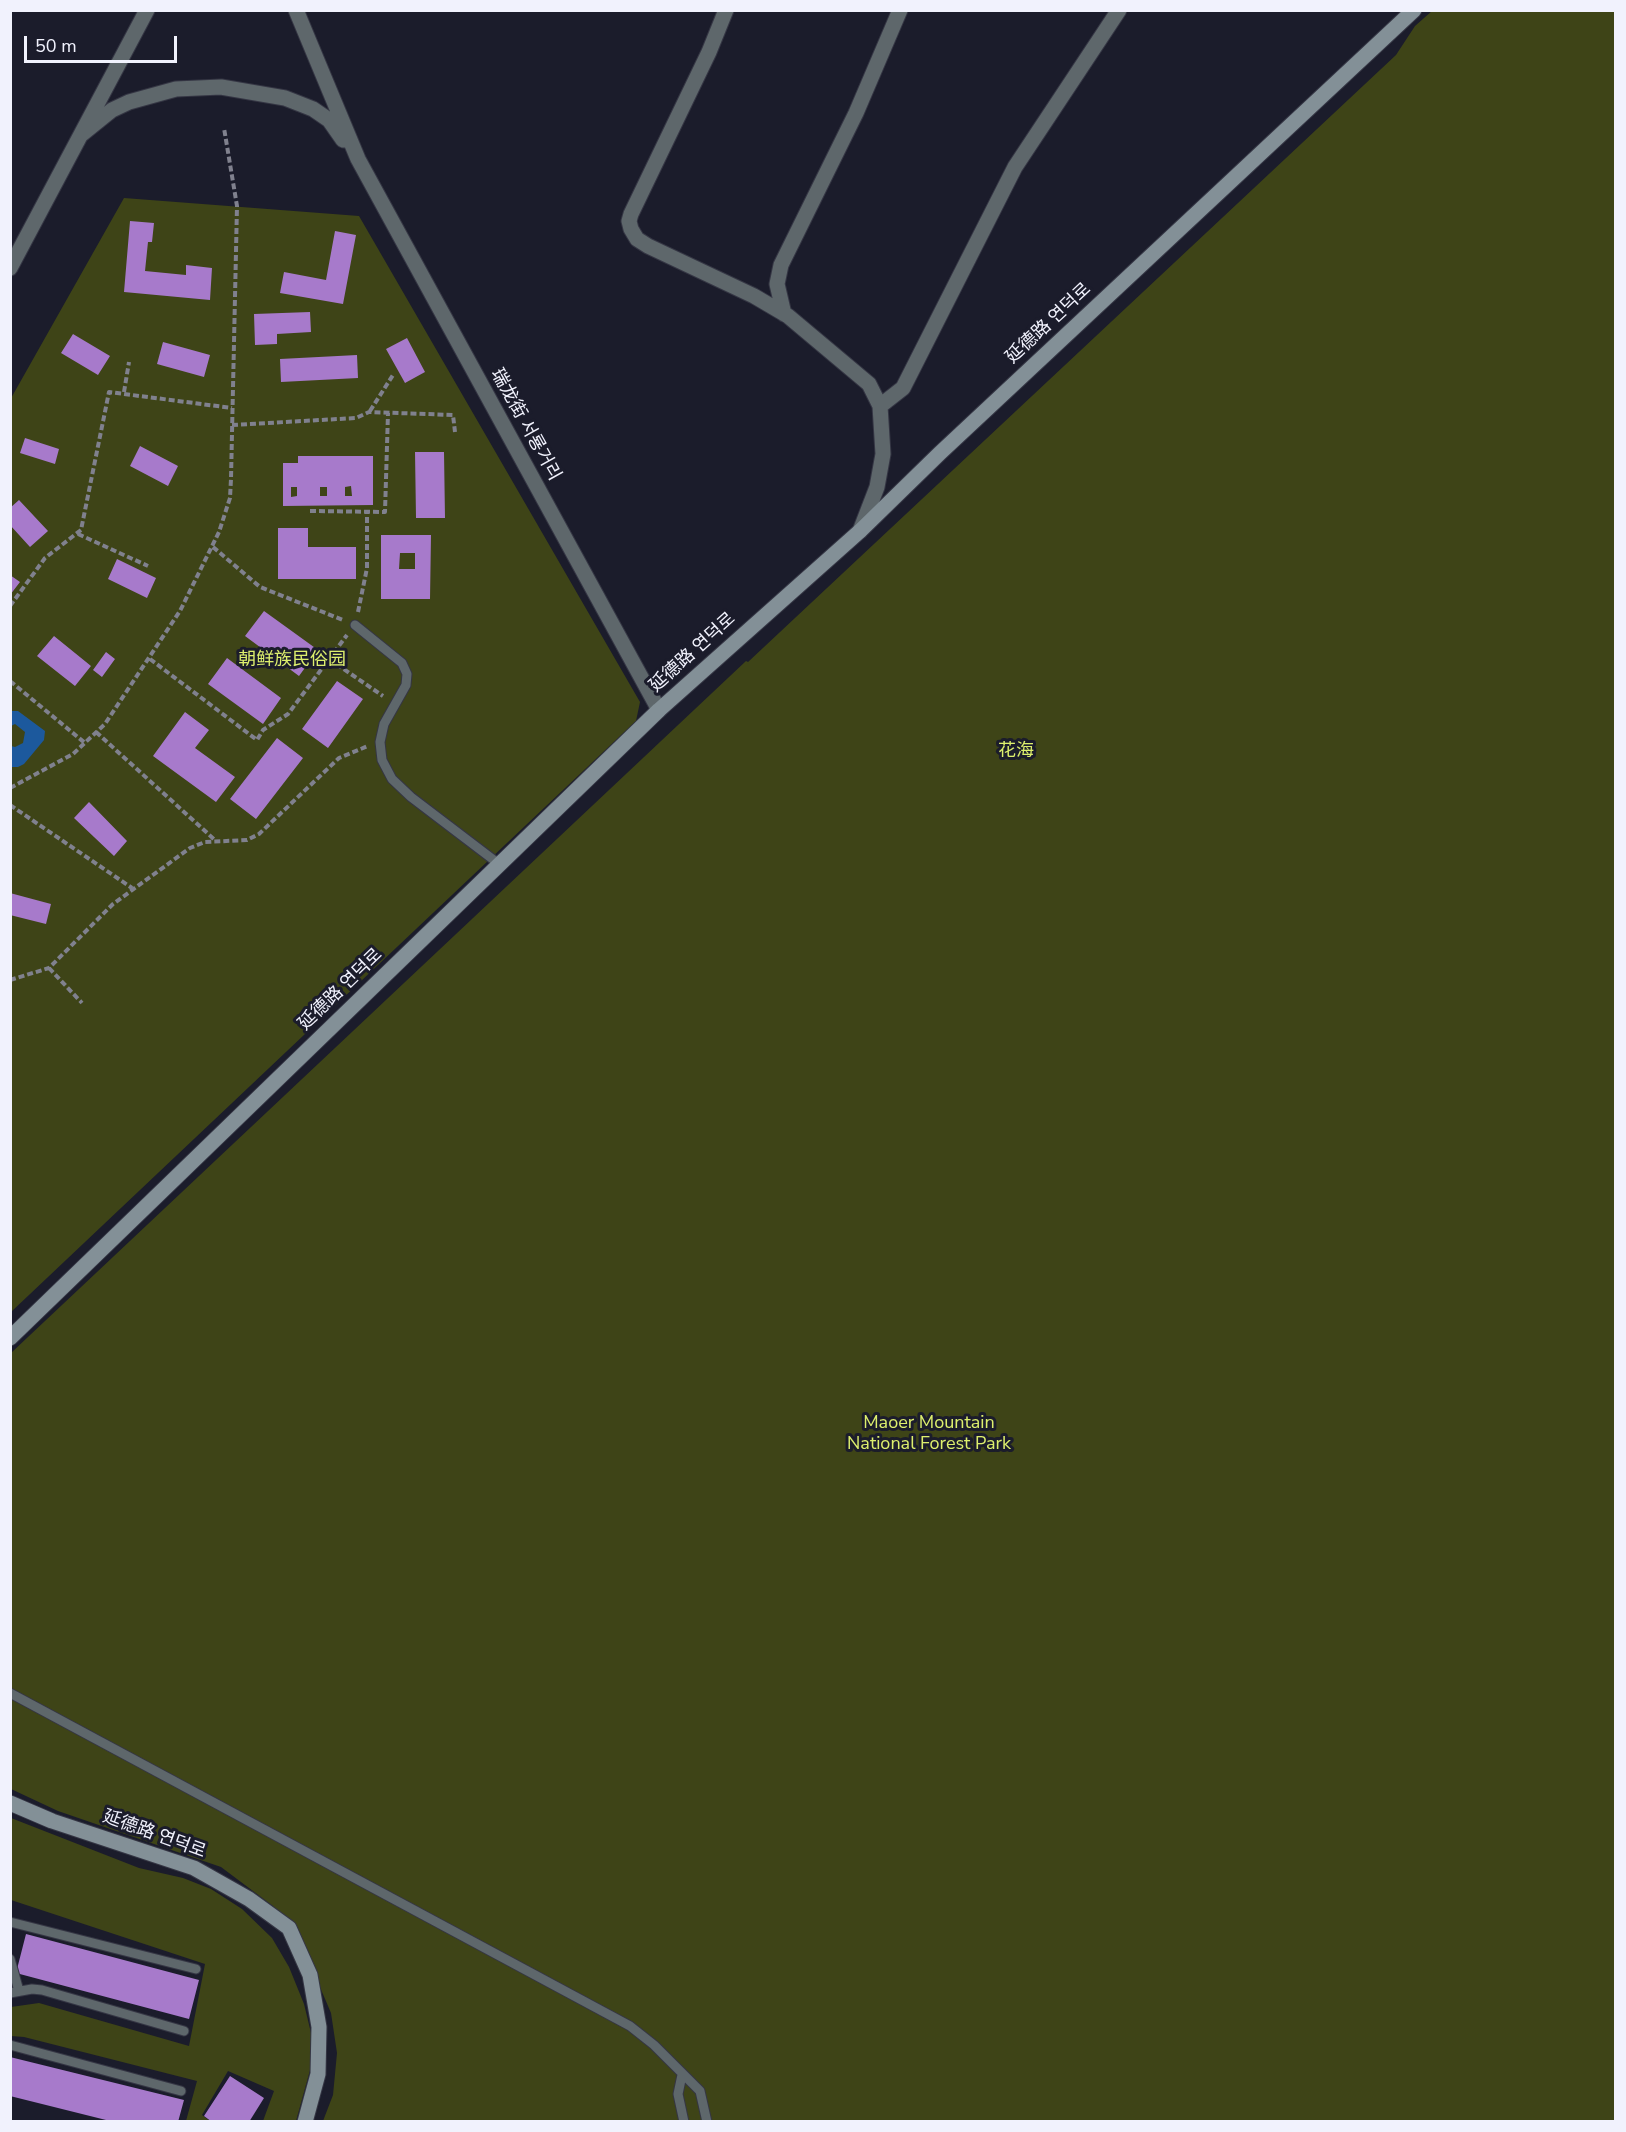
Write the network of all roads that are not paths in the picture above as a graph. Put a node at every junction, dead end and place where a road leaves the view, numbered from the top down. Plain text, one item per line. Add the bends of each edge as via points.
1 (147, 10) edge
2 (296, 10) edge
3 (726, 10) edge
4 (900, 10) edge
5 (1119, 10) edge
6 (1414, 10) edge
7 (81, 135) junction
8 (358, 159) junction
9 (10, 268) edge
10 (784, 314) junction
11 (880, 406) junction
12 (860, 531) junction
13 (355, 625) road end
14 (659, 710) junction
15 (499, 864) junction
16 (10, 1338) edge
17 (10, 1693) edge
18 (10, 1803) edge
19 (10, 1922) edge
20 (10, 1959) edge
21 (196, 1969) dead end
22 (15, 1992) edge
23 (184, 2031) dead end
24 (10, 2045) edge
25 (682, 2074) junction
26 (181, 2091) dead end
27 (305, 2121) edge
28 (684, 2121) edge
29 (707, 2121) edge

1 - 7 street
2 - 8 street, 瑞龙街 서룡거리
3 - 10 street via 629,221 637,239 648,246
4 - 10 street via 856,112 781,265 777,284
5 - 11 street via 1015,167 903,388
6 - 12 main road, 延德路 연덕로
7 - 8 street, 瑞龙街 서룡거리 via 112,110 155,93 199,87 230,88 285,98 313,109 329,120
7 - 9 street
8 - 14 street, 瑞龙街 서룡거리
10 - 11 street via 857,372 869,384
11 - 12 street via 881,465
12 - 14 main road, 延德路 연덕로
13 - 15 lane via 402,663 407,674 406,685 393,704 380,742 382,760 392,778
14 - 15 main road, 延德路 연덕로
15 - 16 main road, 延德路 연덕로
17 - 25 lane via 630,2026
18 - 27 main road, 延德路 연덕로 via 194,1868 249,1899 289,1928 310,1975 319,2027 318,2074
19 - 21 lane
20 - 22 lane
22 - 23 lane via 42,1990
24 - 26 lane
25 - 28 lane via 678,2094
25 - 29 lane via 700,2091

